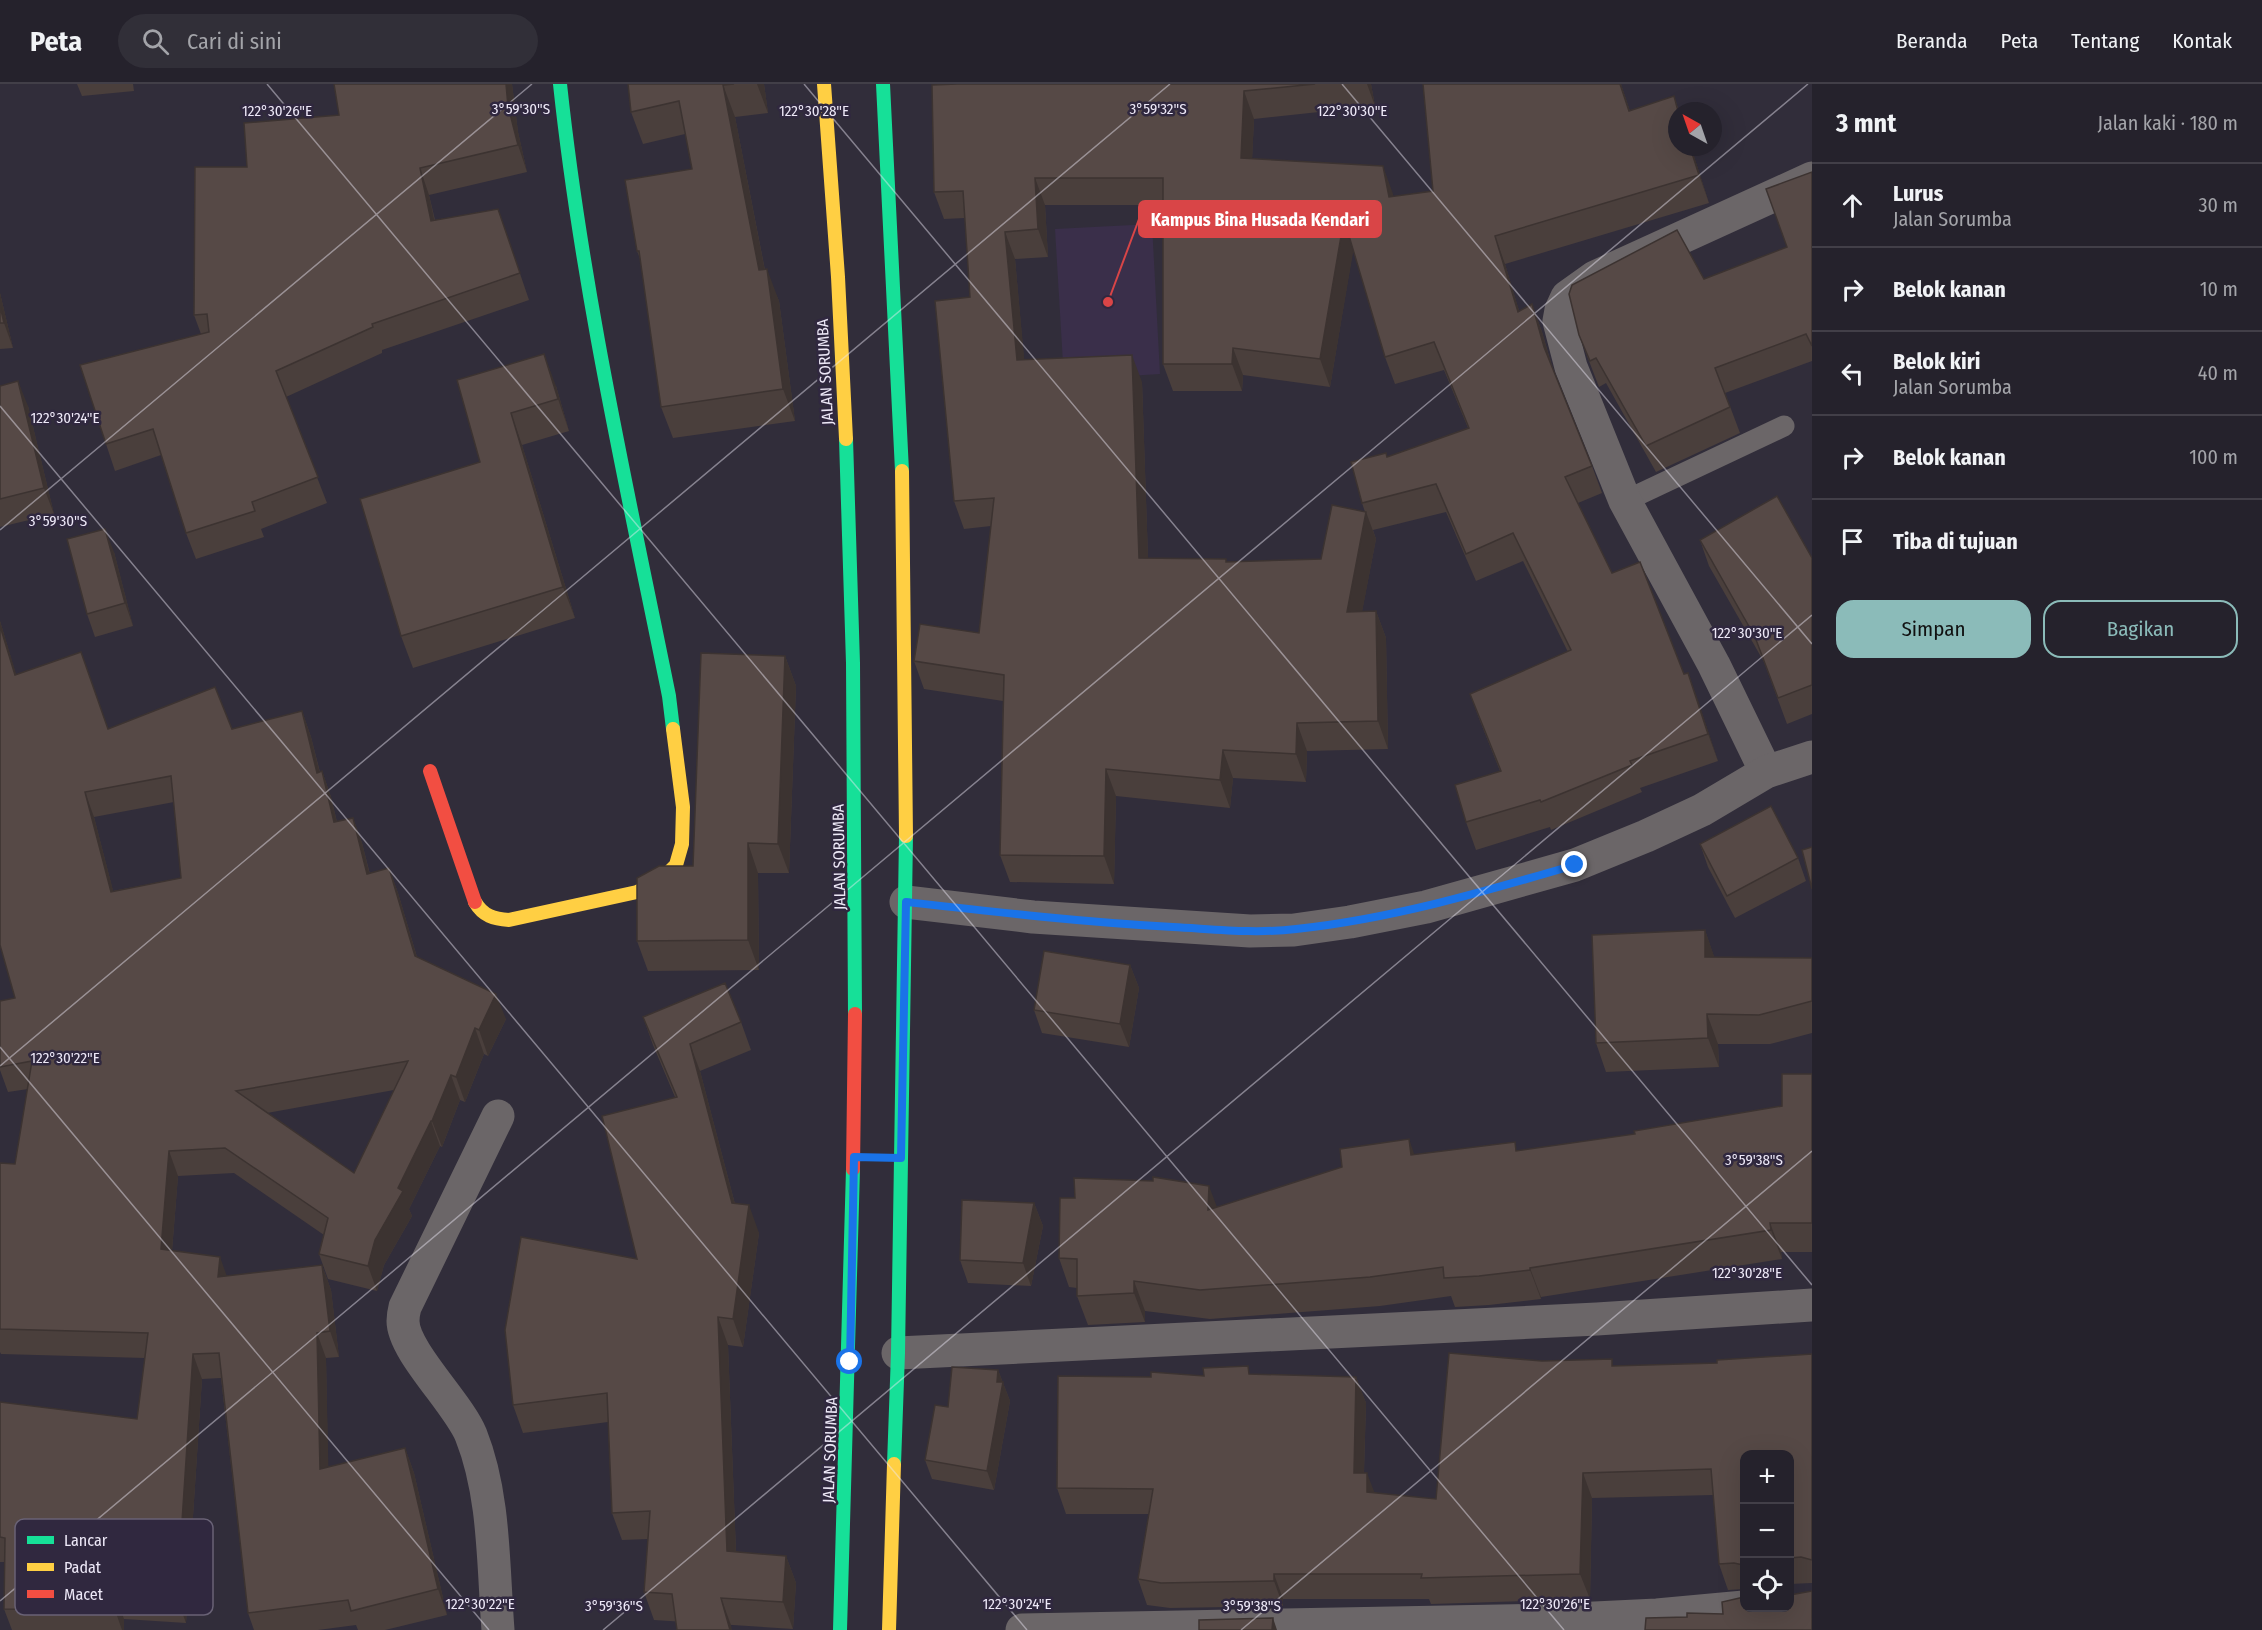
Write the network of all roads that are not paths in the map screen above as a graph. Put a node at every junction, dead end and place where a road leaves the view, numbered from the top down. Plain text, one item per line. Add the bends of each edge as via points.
1 (560, 84) edge
2 (824, 84) edge
3 (883, 84) edge
4 (1812, 178) edge
5 (1784, 426) dead end
6 (1624, 501) junction
7 (1812, 757) edge
8 (430, 771) dead end
9 (1766, 771) junction
10 (906, 902) junction
11 (498, 1116) dead end
12 (1812, 1305) edge
13 (898, 1353) junction
14 (1740, 1607) edge
15 (498, 1630) edge
16 (840, 1630) edge
17 (889, 1630) edge
18 (1022, 1630) edge

1 - 8 street via 568,160 604,378 669,696 683,807 682,844 676,865 661,880 637,892 520,918 495,919 476,904
2 - 16 street, JALAN SORUMBA via 851,566 860,1157
3 - 10 street via 904,511
4 - 6 street via 1595,277 1567,297 1559,321 1571,367
5 - 6 lane
6 - 9 street via 1714,665
7 - 9 street
9 - 10 street via 1702,810 1575,865 1426,907 1350,922 1251,931 1033,917
10 - 13 street via 895,1158
11 - 15 street via 405,1307 403,1322 420,1359 470,1434 490,1526
12 - 13 street
13 - 17 street
14 - 18 street via 1552,1620

